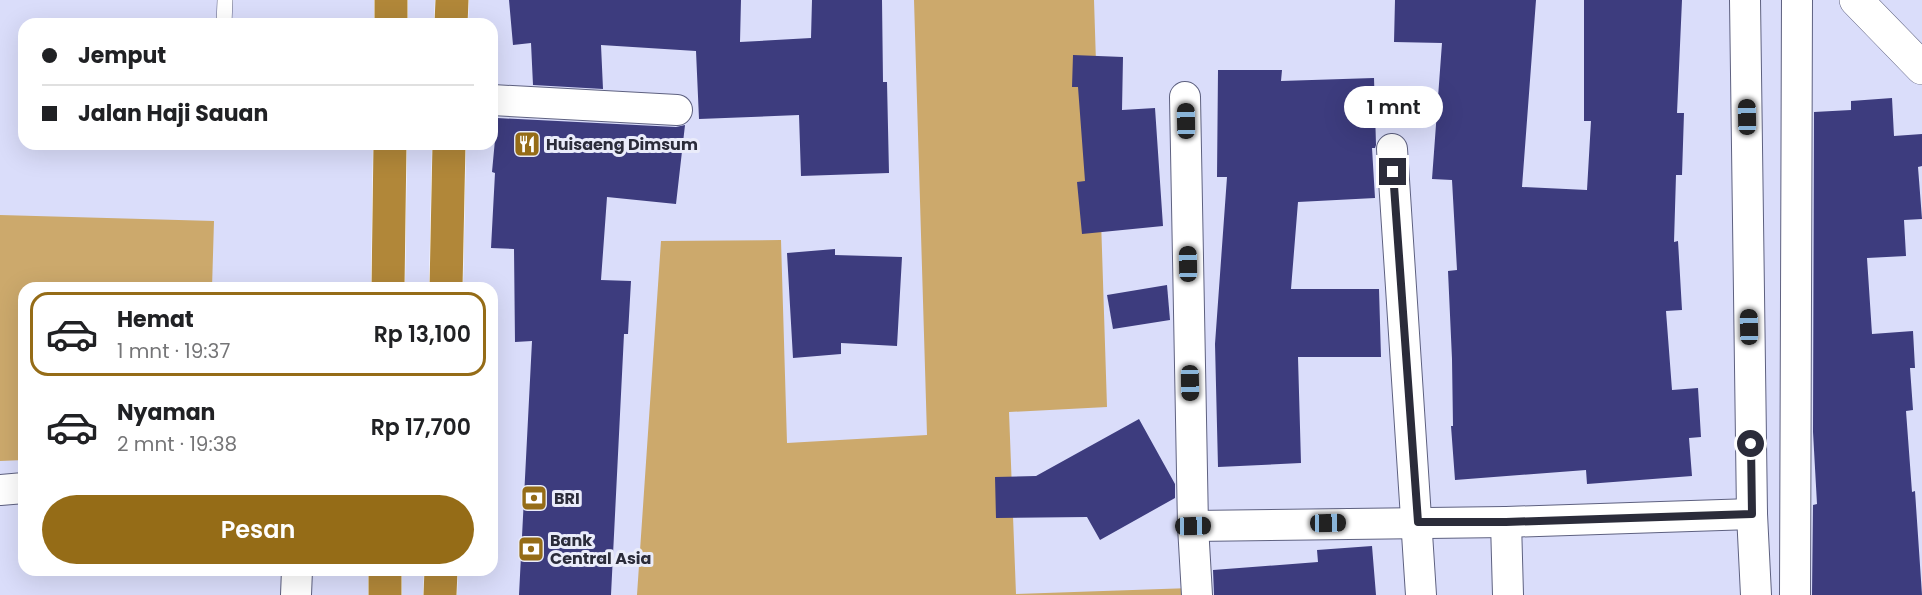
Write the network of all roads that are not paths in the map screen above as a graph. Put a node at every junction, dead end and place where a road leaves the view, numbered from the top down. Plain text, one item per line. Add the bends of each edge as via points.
1 (225, 0) edge
2 (391, 0) edge
3 (452, 0) edge
4 (1745, 0) edge
5 (1797, 0) edge
6 (1856, 0) edge
7 (224, 18) edge
8 (391, 18) edge
9 (451, 18) edge
10 (1921, 66) edge
11 (1185, 97) dead end
12 (498, 100) edge
13 (676, 110) dead end
14 (1392, 149) dead end
15 (390, 150) edge
16 (449, 150) edge
17 (388, 282) edge
18 (446, 282) edge
19 (18, 488) edge
20 (0, 490) edge
21 (1752, 514) junction
22 (1418, 522) junction
23 (1506, 522) junction
24 (1193, 526) junction
25 (297, 576) edge
26 (385, 576) edge
27 (441, 576) edge
28 (296, 595) edge
29 (385, 595) edge
30 (440, 595) edge
31 (1197, 595) edge
32 (1421, 595) edge
33 (1508, 595) edge
34 (1756, 595) edge
35 (1795, 595) edge

1 - 7 lane
2 - 8 highway
3 - 9 highway
4 - 21 street
5 - 35 street
6 - 10 street
11 - 24 street
12 - 13 street
14 - 22 street
15 - 17 highway
16 - 18 highway
19 - 20 street
21 - 23 street
21 - 34 street
22 - 23 street
22 - 24 street
22 - 32 street
23 - 33 street
24 - 31 street
25 - 28 street
26 - 29 highway
27 - 30 highway

